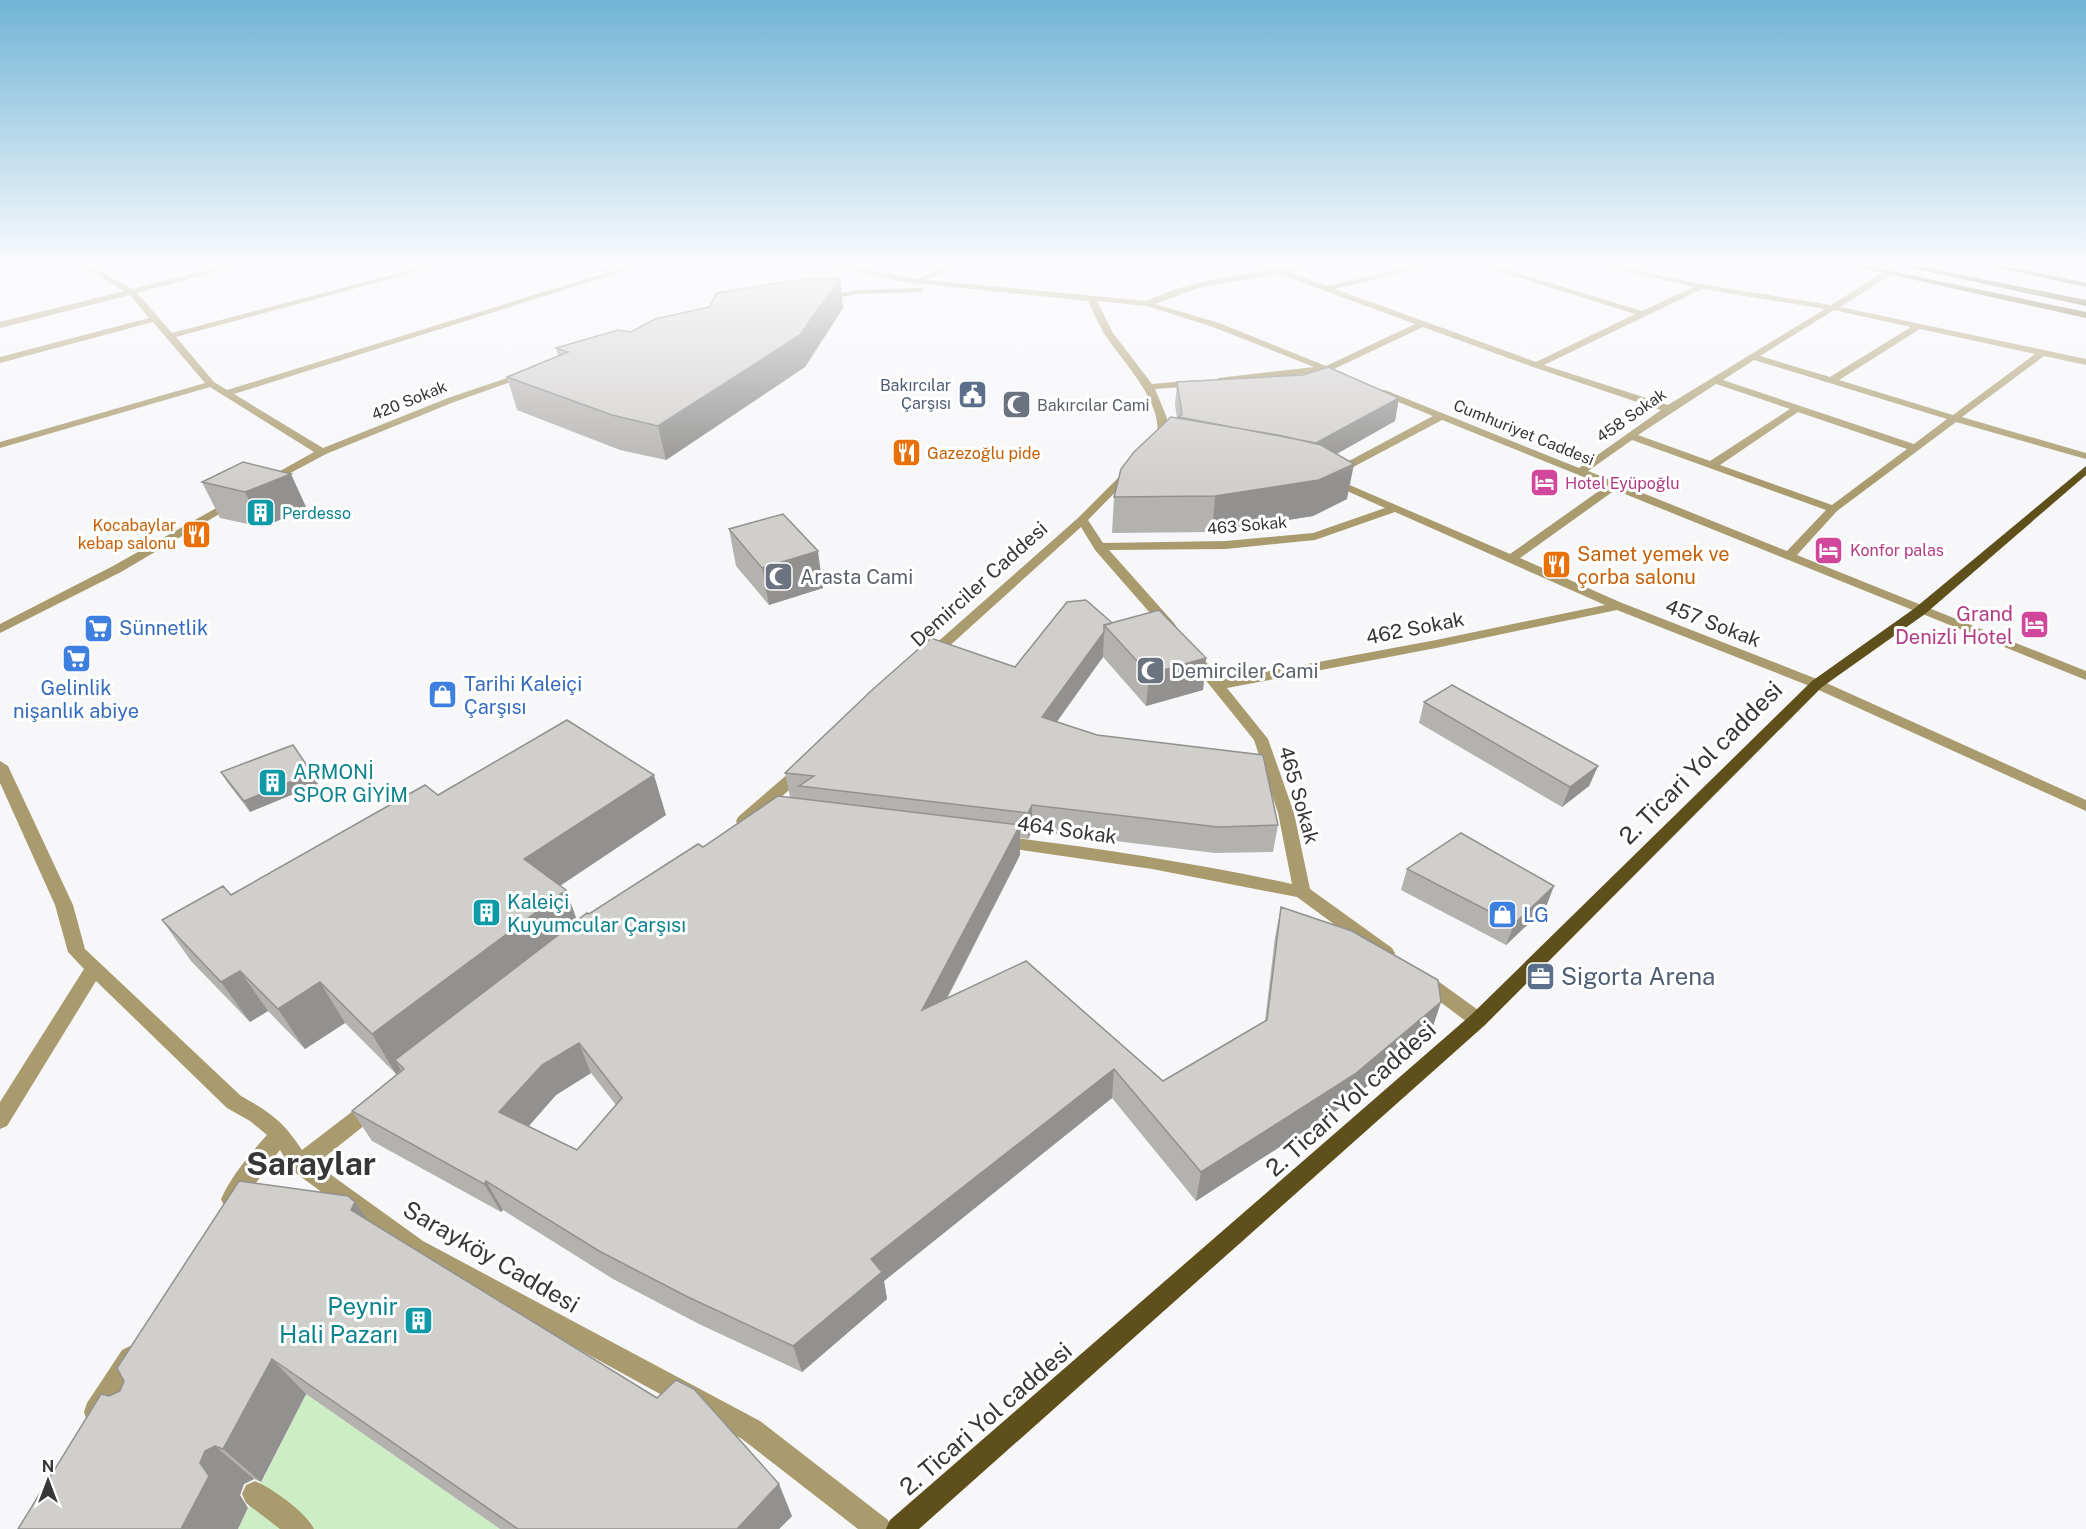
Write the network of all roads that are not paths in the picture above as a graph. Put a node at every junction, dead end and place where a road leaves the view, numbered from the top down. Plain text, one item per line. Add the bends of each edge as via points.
1 (85, 337) edge
2 (172, 337) edge
3 (406, 337) edge
4 (1111, 337) edge
5 (1247, 337) edge
6 (1393, 337) edge
7 (1462, 337) edge
8 (1594, 337) edge
9 (1783, 337) edge
10 (1900, 337) edge
11 (1970, 337) edge
12 (2042, 353) junction
13 (1753, 357) junction
14 (0, 360) edge
15 (2086, 362) edge
16 (1536, 365) junction
17 (1326, 369) junction
18 (542, 370) edge
19 (1715, 380) junction
20 (1214, 381) edge
21 (1831, 381) junction
22 (1203, 382) edge
23 (211, 384) junction
24 (1149, 387) junction
25 (226, 393) junction
26 (1797, 408) junction
27 (1669, 409) junction
28 (1441, 416) junction
29 (1953, 418) junction
30 (1630, 436) junction
31 (0, 445) edge
32 (1916, 448) junction
33 (322, 452) junction
34 (2086, 456) edge
35 (1712, 465) junction
36 (2086, 469) edge
37 (1578, 473) junction
38 (260, 486) edge
39 (1613, 486) junction
40 (239, 498) edge
41 (1393, 509) junction
42 (1833, 509) junction
43 (1083, 520) junction
44 (1099, 547) junction
45 (1788, 557) junction
46 (1511, 559) junction
47 (1618, 606) junction
48 (1920, 611) junction
49 (0, 629) edge
50 (922, 663) edge
51 (2086, 676) edge
52 (1817, 684) junction
53 (1218, 685) junction
54 (815, 758) edge
55 (0, 766) edge
56 (2086, 806) edge
57 (753, 814) junction
58 (776, 817) edge
59 (735, 828) edge
60 (985, 840) edge
61 (1302, 892) junction
62 (1395, 959) edge
63 (93, 968) junction
64 (1413, 973) edge
65 (1478, 1020) junction
66 (383, 1099) edge
67 (0, 1120) edge
68 (282, 1134) junction
69 (300, 1164) junction
70 (219, 1220) edge
71 (143, 1337) edge
72 (87, 1427) edge
73 (255, 1494) dead end
74 (302, 1529) edge
75 (879, 1529) edge
76 (899, 1529) edge

1 - 14 street
2 - 23 street
3 - 25 street
4 - 24 street, Demirciler Caddesi
5 - 17 street, Cumhuriyet Caddesi
6 - 17 street
7 - 16 street
8 - 16 street
9 - 13 street, 458 Sokak
10 - 21 street
11 - 12 street
12 - 15 street
12 - 29 street
13 - 19 street, 458 Sokak
13 - 21 street
16 - 27 street
17 - 20 street
17 - 28 street, Cumhuriyet Caddesi
18 - 33 street, 420 Sokak via 451,400
19 - 26 street
19 - 27 street, 458 Sokak
21 - 29 street
22 - 24 street
23 - 25 street
23 - 31 street
24 - 43 street, Demirciler Caddesi via 1162,418 1165,444
25 - 33 street
26 - 32 street
26 - 35 street
27 - 30 street, 458 Sokak
28 - 37 street, Cumhuriyet Caddesi
28 - 41 street, 457 Sokak via 1320,476
29 - 32 street
29 - 34 street
30 - 35 street
30 - 37 street, 458 Sokak
32 - 42 street
33 - 38 street, 420 Sokak
35 - 42 street
36 - 48 main road
37 - 39 street, Cumhuriyet Caddesi
39 - 45 street, Cumhuriyet Caddesi
39 - 46 street
40 - 49 street
41 - 44 street, 463 Sokak via 1315,536 1226,545
41 - 46 street, 457 Sokak
42 - 45 street
43 - 44 street, 465 Sokak
43 - 50 street, Demirciler Caddesi
44 - 53 street, 465 Sokak
45 - 48 street, Cumhuriyet Caddesi
46 - 47 street, 457 Sokak
47 - 52 street, 457 Sokak
47 - 53 street, 462 Sokak
48 - 51 street, Cumhuriyet Caddesi
48 - 52 main road
52 - 56 street, 457 Sokak
52 - 65 main road, 2. Ticari Yol caddesi
53 - 61 street, 465 Sokak via 1261,739 1286,813
54 - 57 street
55 - 63 street, Sarayköy Caddesi via 64,905 77,952
57 - 58 street
57 - 59 street
60 - 61 street, 464 Sokak via 1054,848
61 - 62 street
63 - 67 street
63 - 68 street, Sarayköy Caddesi via 234,1102
64 - 65 street
65 - 76 main road, 2. Ticari Yol caddesi
66 - 69 street
68 - 69 street, Sarayköy Caddesi
68 - 70 street via 257,1161
69 - 75 street, Sarayköy Caddesi via 415,1248 751,1430
71 - 72 street via 120,1392
73 - 74 street

